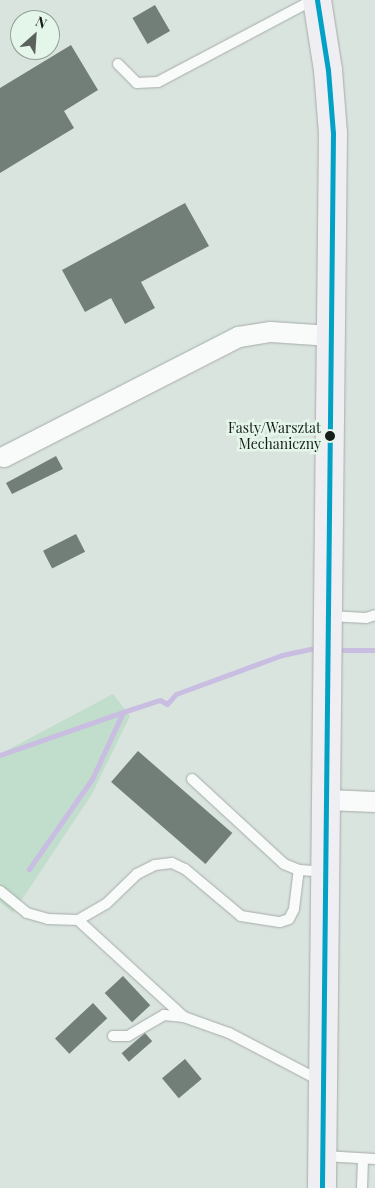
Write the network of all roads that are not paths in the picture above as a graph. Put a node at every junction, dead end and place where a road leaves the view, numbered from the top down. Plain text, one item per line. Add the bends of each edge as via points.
1 (312, 0) edge
2 (317, 0) edge
3 (118, 64) dead end
4 (331, 336) junction
5 (4, 457) dead end
6 (375, 615) edge
7 (328, 616) junction
8 (192, 778) dead end
9 (327, 800) junction
10 (375, 802) edge
11 (299, 870) junction
12 (326, 872) junction
13 (0, 891) edge
14 (78, 920) junction
15 (184, 1017) junction
16 (113, 1036) dead end
17 (323, 1082) junction
18 (322, 1156) junction
19 (362, 1159) junction
20 (375, 1159) edge
21 (322, 1188) edge
22 (362, 1188) edge

1 - 3 lane via 158,82 137,83
2 - 4 main road via 328,70 333,133
4 - 5 street via 271,332 239,337
4 - 7 main road
6 - 7 lane via 366,618
7 - 9 main road
8 - 11 lane via 284,864
9 - 10 street
9 - 12 main road
11 - 12 lane
11 - 14 lane via 294,909 289,919 280,922 241,916 185,868 172,864 155,865 136,874 106,904
12 - 17 main road
13 - 14 lane via 27,913 48,919
14 - 15 lane
15 - 16 lane via 164,1015 128,1036
15 - 17 lane via 229,1033
17 - 18 main road
18 - 19 lane
18 - 21 main road
19 - 20 lane
19 - 22 lane

